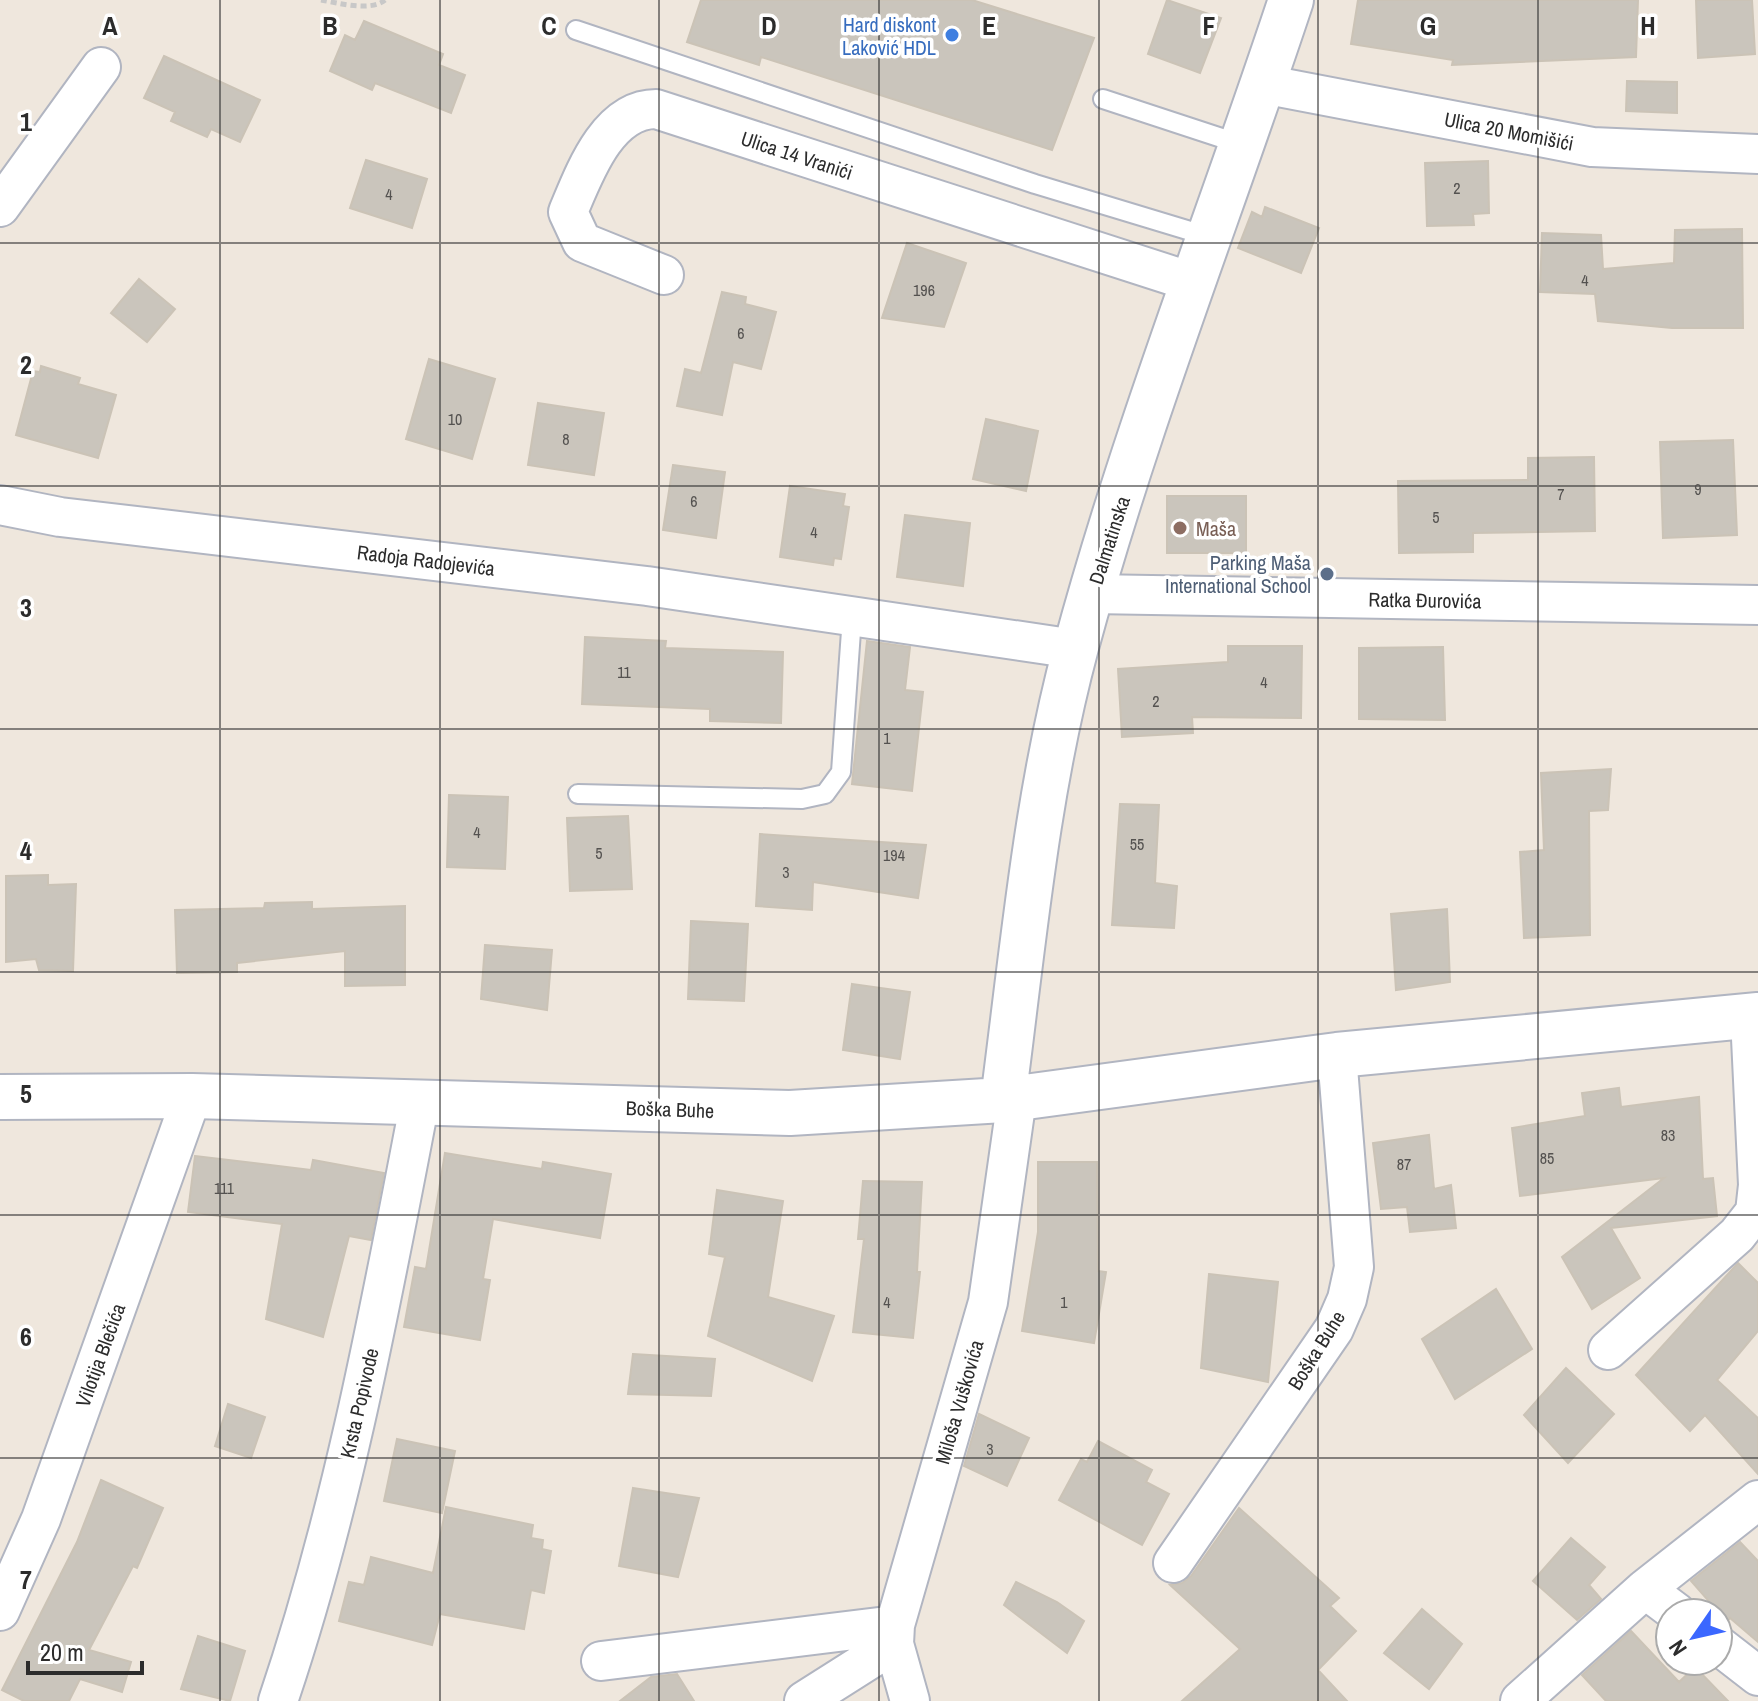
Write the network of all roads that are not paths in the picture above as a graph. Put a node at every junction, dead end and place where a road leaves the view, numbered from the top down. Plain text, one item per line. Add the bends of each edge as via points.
1 (1291, 0) edge
2 (576, 30) dead end
3 (101, 67) dead end
4 (1263, 84) junction
5 (1103, 99) dead end
6 (1240, 144) junction
7 (1758, 154) edge
8 (0, 207) edge
9 (1207, 236) junction
10 (664, 275) dead end
11 (1192, 282) junction
12 (0, 505) edge
13 (1091, 594) junction
14 (1758, 605) edge
15 (852, 617) junction
16 (1075, 649) junction
17 (578, 794) dead end
18 (1754, 1016) edge
19 (1337, 1055) junction
20 (192, 1096) junction
21 (0, 1097) edge
22 (1010, 1099) junction
23 (420, 1101) junction
24 (1608, 1350) dead end
25 (1758, 1500) edge
26 (1173, 1563) dead end
27 (1645, 1589) junction
28 (1656, 1597) edge
29 (0, 1611) edge
30 (894, 1634) junction
31 (1734, 1657) edge
32 (601, 1661) dead end
33 (1758, 1676) edge
34 (278, 1701) edge
35 (804, 1701) edge
36 (910, 1701) edge
37 (1520, 1701) edge

1 - 4 street, Dalmatinska
2 - 9 lane
3 - 8 street
4 - 6 street, Dalmatinska
4 - 7 street, Ulica 20 Momišići via 1592,147
5 - 6 lane
6 - 9 street, Dalmatinska
9 - 11 street, Dalmatinska
10 - 11 street, Ulica 14 Vranići via 582,242 568,212 587,167 619,122 645,109
11 - 13 street, Dalmatinska
12 - 15 street, Radoja Radojevića via 60,517 647,586
13 - 14 street, Ratka Đurovića
13 - 16 street, Dalmatinska
15 - 16 street, Radoja Radojevića
15 - 17 lane via 841,772 825,794 802,799
16 - 22 street, Dalmatinska via 1043,794
18 - 19 street, Boška Buhe
18 - 24 street, Boška Buhe via 1755,1212 1737,1235
19 - 22 street, Boška Buhe
19 - 26 street, Boška Buhe via 1354,1267 1347,1299 1334,1329
20 - 21 street, Boška Buhe
20 - 23 street, Boška Buhe
20 - 29 street, Vilotija Blečića via 41,1519
22 - 23 street, Boška Buhe via 790,1113
22 - 30 street, Miloša Vuškovića via 988,1302
23 - 34 street, Krsta Popivode via 363,1393
25 - 27 street
27 - 28 street
27 - 37 street
30 - 32 street
30 - 35 street
30 - 36 street
31 - 33 street

